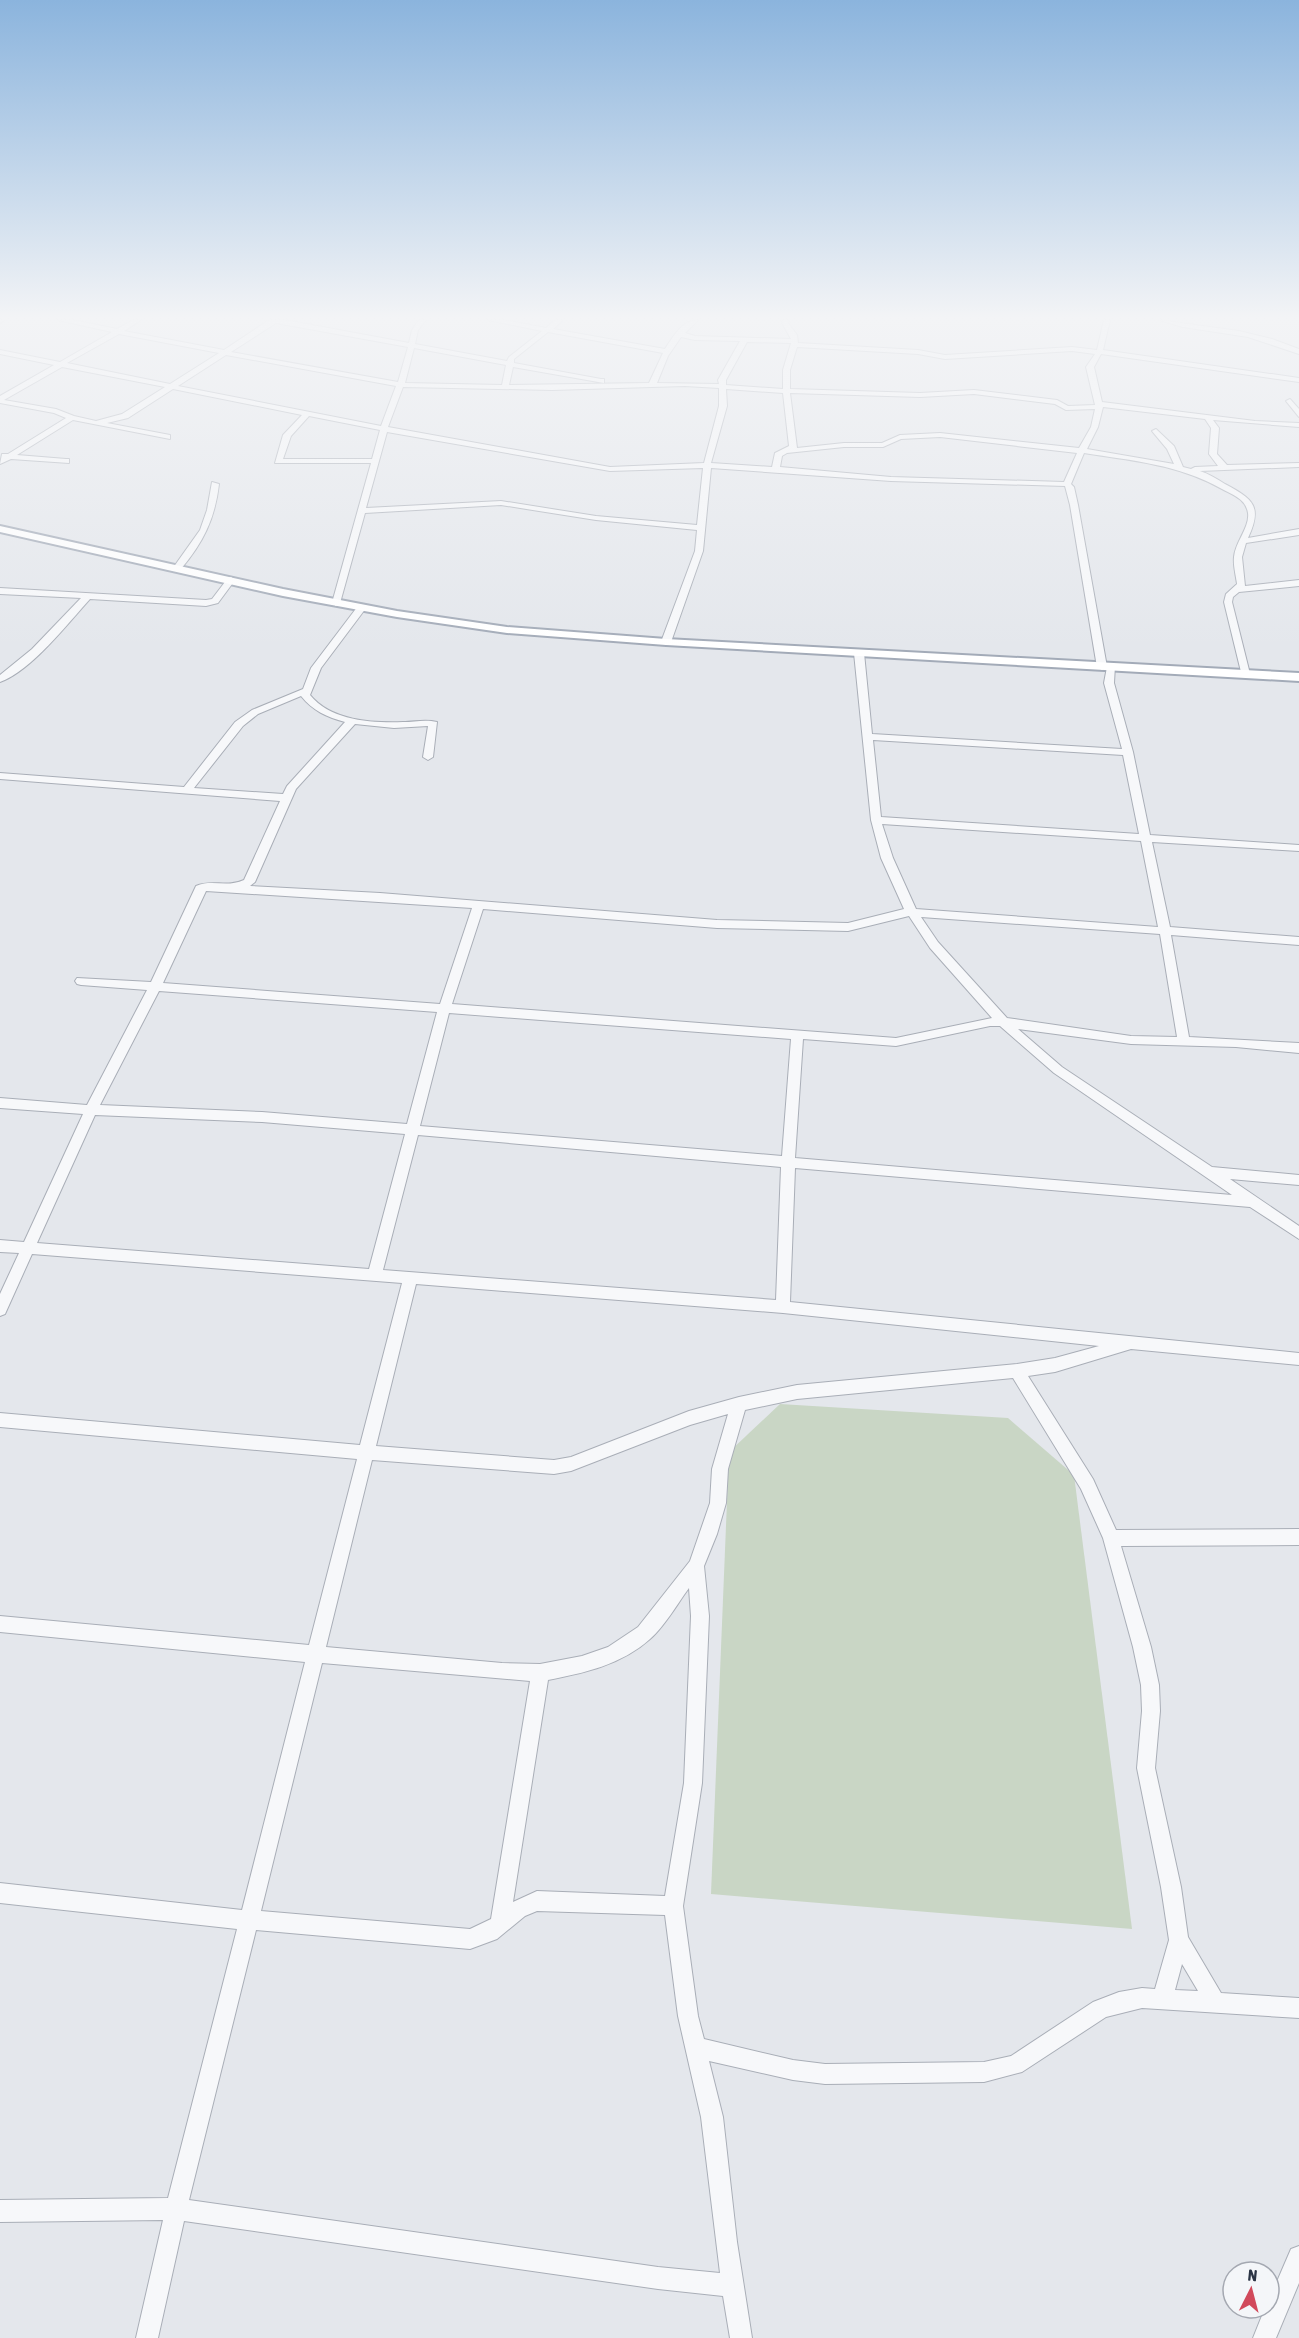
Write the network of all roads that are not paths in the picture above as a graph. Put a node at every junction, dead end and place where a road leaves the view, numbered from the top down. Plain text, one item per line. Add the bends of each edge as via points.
1 (52, 429) edge
2 (127, 429) edge
3 (293, 429) edge
4 (384, 429) joint
5 (717, 429) edge
6 (791, 429) edge
7 (1091, 429) edge
8 (1215, 429) edge
9 (1156, 431) dead end
10 (167, 437) dead end
11 (784, 451) junction
12 (1083, 451) junction
13 (4, 456) edge
14 (66, 461) dead end
15 (375, 461) junction
16 (0, 462) edge
17 (707, 465) junction
18 (1299, 465) edge
19 (1223, 466) junction
20 (1183, 468) junction
21 (775, 471) junction
22 (215, 484) dead end
23 (1067, 484) junction
24 (361, 512) junction
25 (702, 528) junction
26 (0, 529) edge
27 (1298, 532) edge
28 (1242, 541) junction
29 (177, 568) junction
30 (231, 580) junction
31 (1299, 584) edge
32 (1237, 590) junction
33 (0, 591) edge
34 (87, 597) junction
35 (336, 603) junction
36 (361, 608) junction
37 (666, 642) junction
38 (859, 653) junction
39 (1107, 667) junction
40 (1245, 674) junction
41 (1299, 677) edge
42 (0, 679) edge
43 (306, 691) junction
44 (352, 721) junction
45 (867, 737) junction
46 (1128, 753) junction
47 (428, 757) dead end
48 (0, 776) edge
49 (187, 789) junction
50 (287, 798) junction
51 (876, 820) junction
52 (1144, 836) junction
53 (1299, 848) edge
54 (249, 882) junction
55 (235, 889) junction
56 (259, 891) junction
57 (478, 905) junction
58 (911, 912) junction
59 (1165, 932) junction
60 (1299, 941) edge
61 (81, 981) dead end
62 (155, 987) junction
63 (444, 1010) junction
64 (1003, 1022) junction
65 (797, 1035) junction
66 (1184, 1043) junction
67 (1299, 1048) edge
68 (0, 1103) edge
69 (91, 1110) junction
70 (412, 1130) junction
71 (788, 1163) junction
72 (1207, 1172) junction
73 (1299, 1180) edge
74 (1253, 1202) junction
75 (1299, 1233) edge
76 (0, 1246) edge
77 (30, 1248) junction
78 (374, 1276) junction
79 (410, 1279) junction
80 (783, 1307) junction
81 (0, 1310) edge
82 (1131, 1343) junction
83 (1299, 1359) edge
84 (1017, 1371) junction
85 (739, 1404) junction
86 (0, 1420) edge
87 (368, 1453) junction
88 (1299, 1537) edge
89 (1111, 1538) junction
90 (696, 1566) junction
91 (0, 1624) edge
92 (316, 1655) junction
93 (540, 1673) junction
94 (0, 1893) edge
95 (673, 1906) junction
96 (248, 1920) junction
97 (500, 1925) junction
98 (1179, 1940) junction
99 (1162, 1999) junction
100 (1216, 2003) junction
101 (1299, 2008) edge
102 (695, 2047) junction
103 (176, 2209) junction
104 (0, 2211) edge
105 (1299, 2257) edge
106 (733, 2286) junction
107 (147, 2338) edge
108 (741, 2338) edge
109 (1264, 2338) edge

1 - 13 street
2 - 10 street
3 - 15 street via 278,460
4 - 15 street
4 - 17 street via 610,469
5 - 17 street
6 - 11 street via 793,447
7 - 12 street
8 - 19 street via 1211,451
9 - 20 street
11 - 12 street via 879,445 900,437 939,432
11 - 21 street via 778,455
12 - 20 street
12 - 23 street via 1070,468
13 - 14 street
13 - 16 street
15 - 24 street
17 - 21 street
17 - 25 street
18 - 19 street
19 - 20 street
20 - 28 street via 1245,498 1252,513
21 - 23 street
22 - 29 street via 210,518 201,538
23 - 39 street
24 - 25 street via 501,503 596,518
24 - 35 street
25 - 37 street via 692,575
26 - 29 main road
27 - 28 street
28 - 32 street via 1238,557 1242,585
29 - 30 main road
30 - 34 street via 215,601 207,603
30 - 35 main road
31 - 32 street
32 - 40 street via 1228,602
33 - 34 street
34 - 42 street via 34,654
35 - 36 main road
36 - 37 main road via 456,624
36 - 43 street via 316,668
37 - 38 main road
38 - 39 main road
38 - 45 street
39 - 40 main road
39 - 46 street
40 - 41 main road
43 - 44 street via 305,696 313,705
43 - 49 street via 255,712 239,723
44 - 47 street via 433,724
44 - 50 street via 297,780
45 - 46 street
45 - 51 street
46 - 52 street
48 - 49 street
49 - 50 street
50 - 54 street
51 - 52 street
51 - 58 street via 887,858
52 - 53 street
52 - 59 street
54 - 55 street
54 - 56 street
55 - 56 street
55 - 62 street via 200,889
56 - 57 street
57 - 58 street via 717,924 848,927
57 - 63 street
58 - 59 street
58 - 64 street via 934,945
59 - 60 street
59 - 66 street
61 - 62 street
62 - 63 street
62 - 69 street
63 - 65 street
63 - 70 street
64 - 65 street via 896,1042
64 - 66 street via 1131,1040
64 - 72 street via 1058,1070
65 - 71 street
66 - 67 street
68 - 69 street
69 - 70 street via 262,1117
69 - 77 street
70 - 71 street
70 - 78 street
71 - 74 street
71 - 80 street
72 - 73 street
72 - 74 street
74 - 75 street
76 - 77 street
77 - 78 street
77 - 81 street
78 - 79 street
79 - 80 street
79 - 87 street
80 - 82 street
82 - 83 street
82 - 84 street via 1055,1365
84 - 85 street via 797,1392
84 - 89 street via 1087,1484
85 - 87 street via 554,1467
85 - 90 street via 720,1469 718,1503
86 - 87 street
87 - 92 street
88 - 89 street
89 - 98 street via 1150,1685 1146,1768
90 - 93 street via 644,1633 612,1654
90 - 95 street via 700,1616 693,1783
91 - 92 street
92 - 93 street
92 - 96 street
93 - 97 street
94 - 96 street
95 - 97 street via 537,1900 524,1904
95 - 102 street
96 - 97 street via 470,1939 487,1936
96 - 103 street
98 - 99 street
98 - 100 street
99 - 100 street
99 - 102 street via 1142,1998 1100,2009 1015,2065 984,2072 825,2074
100 - 101 street
102 - 106 street via 712,2117
103 - 104 street
103 - 106 street
103 - 107 street
105 - 109 street
106 - 108 street

